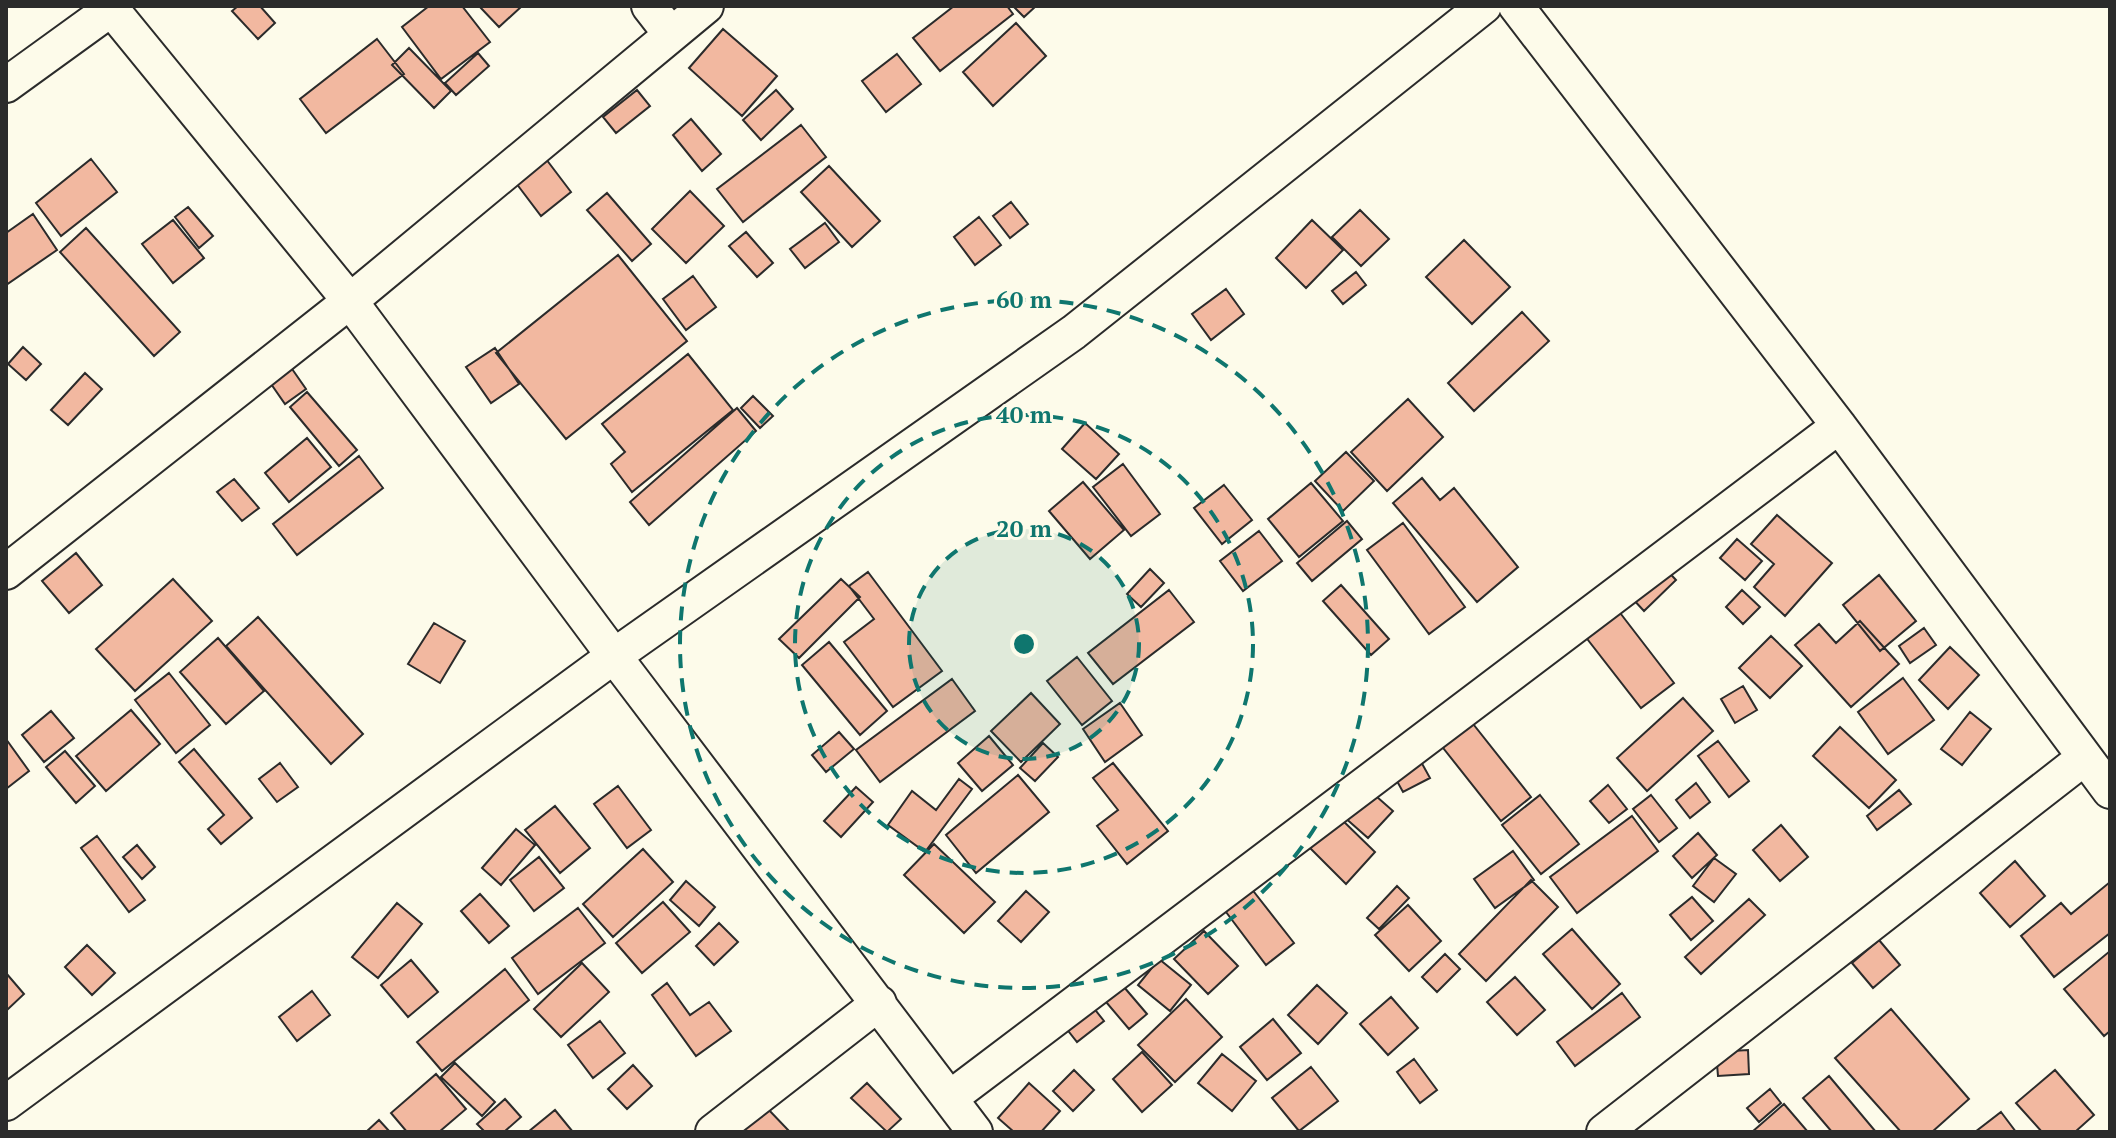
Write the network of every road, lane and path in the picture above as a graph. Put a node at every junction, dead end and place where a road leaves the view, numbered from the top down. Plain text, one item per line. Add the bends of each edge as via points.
1 (649, 6) edge
2 (706, 6) edge
3 (1484, 6) edge
4 (1516, 6) edge
5 (110, 8) edge
6 (670, 33) junction
7 (6, 85) edge
8 (350, 301) junction
9 (1839, 426) junction
10 (6, 572) edge
11 (614, 656) junction
12 (2084, 758) junction
13 (2110, 791) edge
14 (879, 1003) junction
15 (950, 1098) junction
16 (6, 1103) edge
17 (713, 1132) edge
18 (975, 1132) edge
19 (1604, 1132) edge

1 - 6 street
2 - 6 street
3 - 11 street via 1074,332
4 - 9 street
5 - 7 street
5 - 8 street
6 - 8 street
8 - 10 street
8 - 11 street
9 - 12 street
9 - 15 street
11 - 14 street
11 - 16 street
12 - 13 street
12 - 19 street
14 - 15 street
14 - 17 street
15 - 18 street

